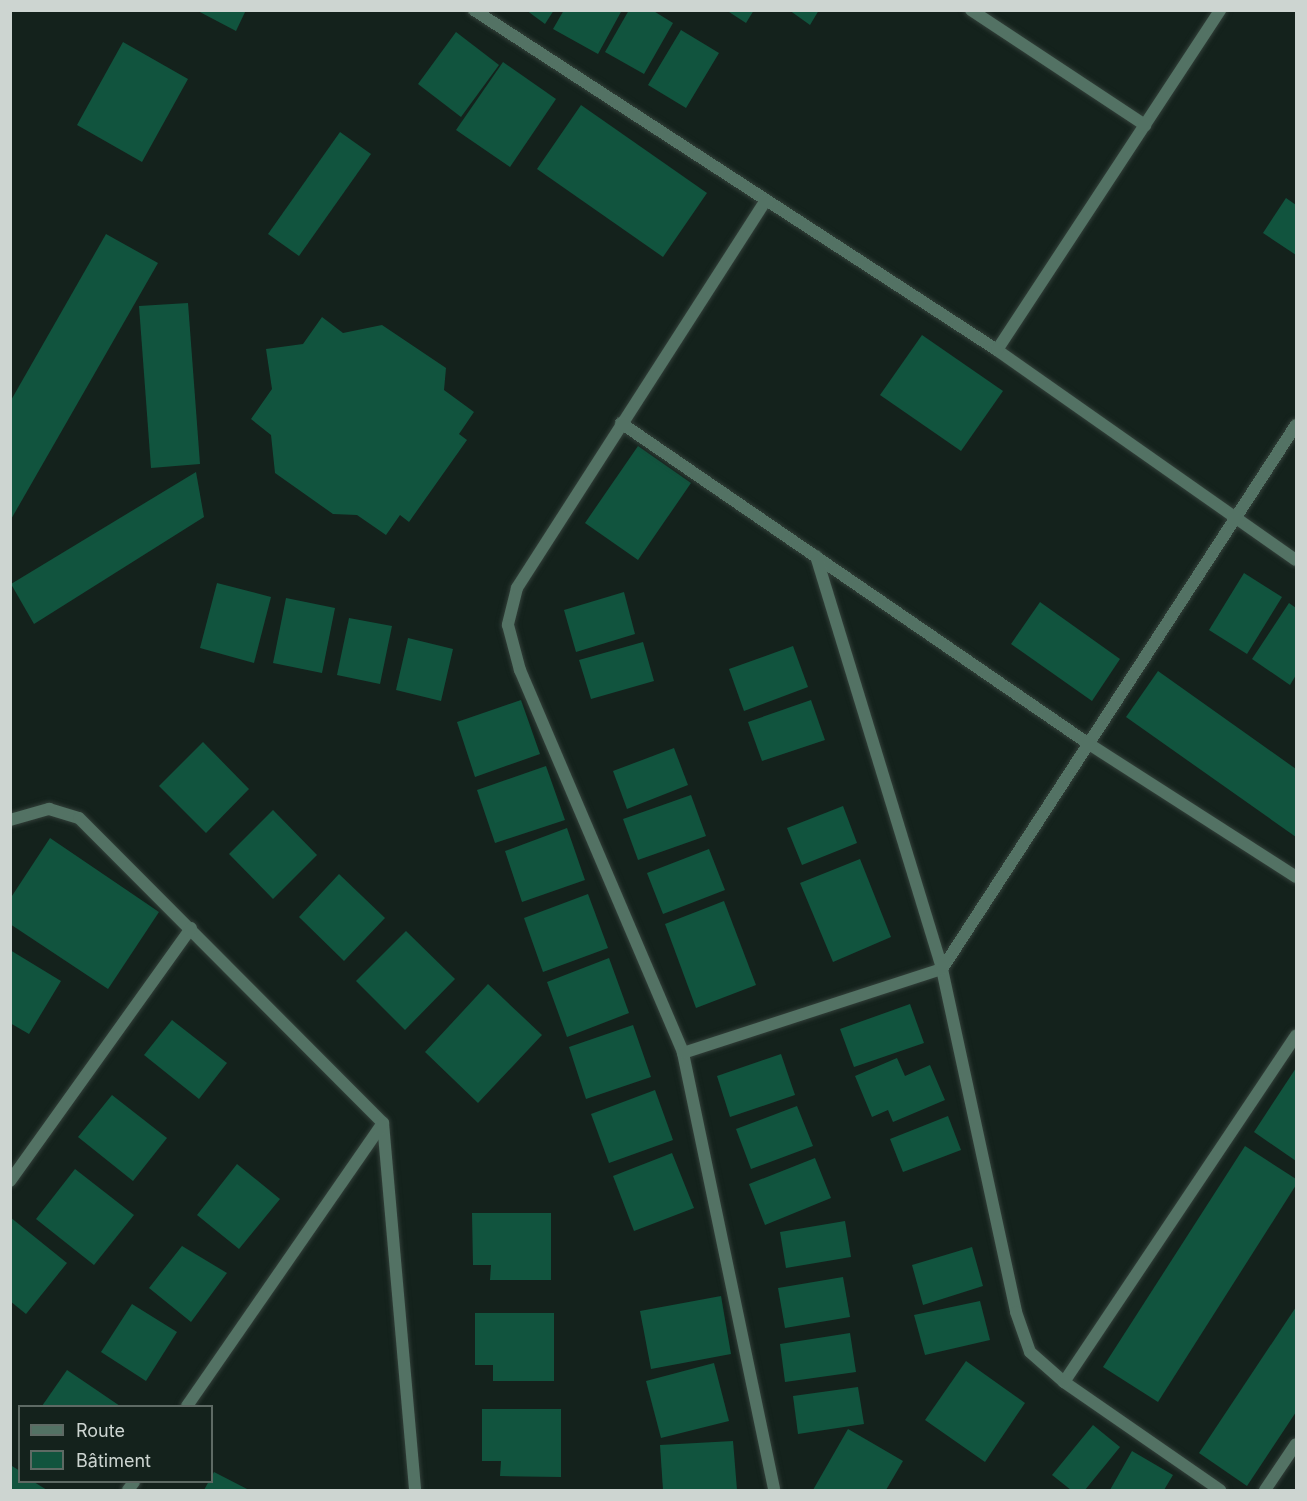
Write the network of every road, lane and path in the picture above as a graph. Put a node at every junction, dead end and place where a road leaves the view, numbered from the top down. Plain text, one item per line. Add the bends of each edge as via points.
1 (474, 10) edge
2 (971, 10) edge
3 (1220, 10) edge
4 (1145, 125) junction
5 (766, 200) junction
6 (998, 350) junction
7 (621, 423) junction
8 (1296, 425) edge
9 (1236, 519) junction
10 (816, 556) junction
11 (1296, 560) edge
12 (1089, 744) junction
13 (10, 820) edge
14 (1296, 877) edge
15 (191, 928) junction
16 (942, 969) junction
17 (1296, 1035) edge
18 (682, 1053) junction
19 (383, 1123) junction
20 (10, 1181) edge
21 (1064, 1382) junction
22 (188, 1405) edge
23 (1296, 1444) edge
24 (415, 1491) edge
25 (774, 1491) edge
26 (1220, 1491) edge
27 (1265, 1491) edge

1 - 5 street
2 - 4 street
3 - 4 street
4 - 6 street
5 - 6 street
5 - 7 street
6 - 9 street
7 - 10 street
7 - 18 street via 517,588 508,625 520,670
8 - 9 street
9 - 11 street
9 - 12 street
10 - 12 street
10 - 16 street
12 - 14 street
12 - 16 street
13 - 15 street via 49,810 79,818
15 - 19 street
15 - 20 street
16 - 18 street
16 - 21 street via 1016,1312 1030,1352
17 - 21 street
18 - 25 street
19 - 22 street
19 - 24 street
21 - 26 street
23 - 27 street

